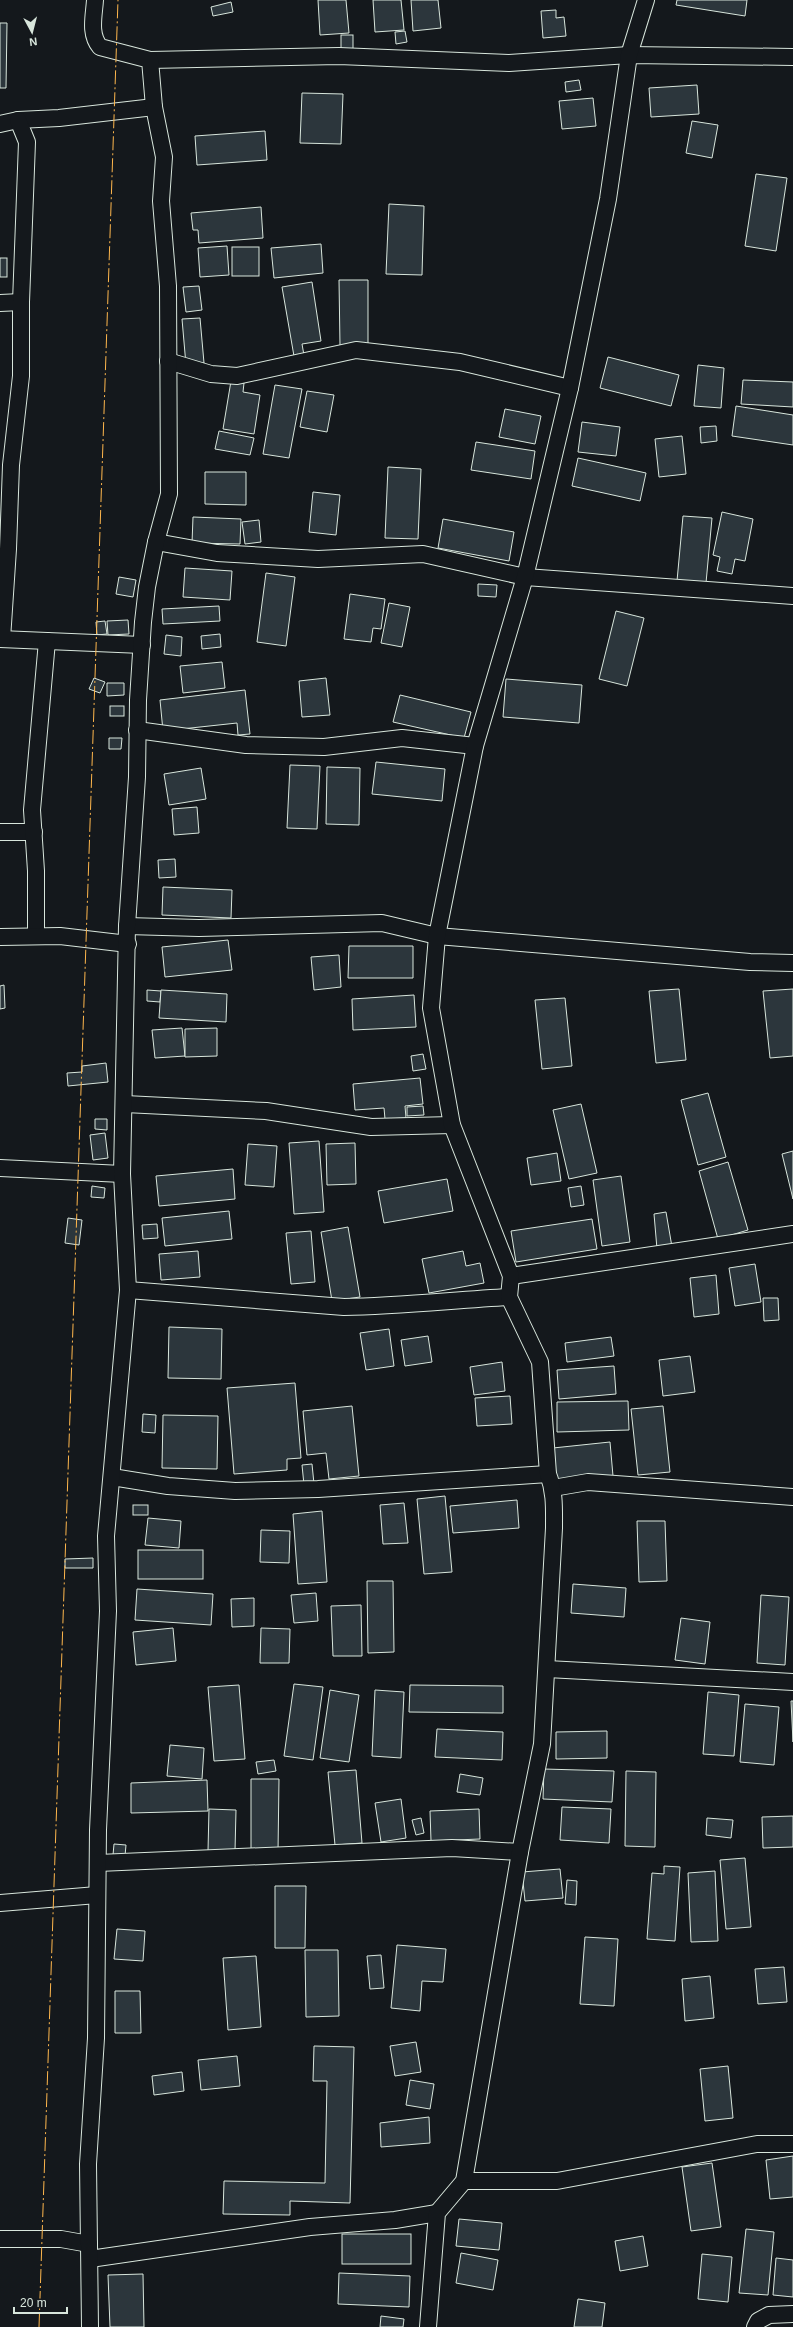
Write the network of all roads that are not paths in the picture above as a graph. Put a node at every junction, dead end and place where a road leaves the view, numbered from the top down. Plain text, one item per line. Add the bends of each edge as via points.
1 (95, 0) edge
2 (646, 0) edge
3 (630, 55) junction
4 (793, 57) edge
5 (150, 60) junction
6 (154, 107) junction
7 (18, 120) junction
8 (0, 124) edge
9 (20, 302) junction
10 (0, 303) edge
11 (168, 361) junction
12 (570, 388) junction
13 (5, 466) edge
14 (156, 542) junction
15 (525, 577) junction
16 (793, 596) edge
17 (1, 639) edge
18 (47, 641) junction
19 (142, 645) junction
20 (137, 730) junction
21 (475, 746) junction
22 (0, 832) edge
23 (34, 832) junction
24 (127, 926) junction
25 (36, 936) junction
26 (437, 936) junction
27 (0, 937) edge
28 (128, 944) junction
29 (793, 963) edge
30 (125, 1104) junction
31 (452, 1125) junction
32 (0, 1168) edge
33 (122, 1174) junction
34 (793, 1234) edge
35 (512, 1276) junction
36 (128, 1290) junction
37 (509, 1296) junction
38 (112, 1477) junction
39 (550, 1480) junction
40 (793, 1497) edge
41 (547, 1669) junction
42 (793, 1682) edge
43 (520, 1852) junction
44 (98, 1863) junction
45 (97, 1895) junction
46 (0, 1903) edge
47 (793, 2144) edge
48 (464, 2181) junction
49 (437, 2213) junction
50 (0, 2239) edge
51 (90, 2252) junction
52 (793, 2314) edge
53 (90, 2327) edge
54 (428, 2327) edge
55 (756, 2327) edge

1 - 5 street via 93,30 100,47
2 - 3 street
3 - 4 street
3 - 5 street via 509,63 339,56
3 - 12 street via 608,199
5 - 6 street
6 - 7 street
6 - 11 street via 164,157 160,201 168,286
7 - 8 street
7 - 9 street via 27,142
9 - 10 street
9 - 13 street via 20,376
11 - 12 street via 211,374 237,376 356,350 460,362
11 - 14 street via 169,494
12 - 15 street
13 - 17 street via 8,549
14 - 15 street via 217,553 318,559 423,554
14 - 19 street via 147,587
15 - 16 street
15 - 21 street
17 - 18 street
18 - 19 street
18 - 23 street via 32,810
19 - 20 street
20 - 21 street via 246,745 324,747 402,738
20 - 24 street via 137,777
21 - 26 street
22 - 23 street
23 - 25 street
24 - 26 street via 199,928 382,924
24 - 28 street
25 - 27 street
25 - 28 street via 60,936
26 - 29 street via 750,962
26 - 31 street via 431,1008
28 - 30 street
30 - 31 street via 266,1111 371,1127
30 - 33 street
31 - 35 street
32 - 33 street
33 - 36 street
34 - 35 street
35 - 37 street
36 - 37 street via 344,1307 379,1307
36 - 38 street
37 - 39 street via 540,1362
38 - 39 street via 168,1486 235,1491
38 - 44 street via 106,1536 108,1612
39 - 40 street
39 - 41 street via 554,1528
41 - 42 street
41 - 43 street via 542,1744
43 - 44 street via 452,1848
43 - 48 street
44 - 45 street
45 - 46 street
45 - 51 street via 96,2038 88,2164
47 - 48 street via 757,2144 557,2181
48 - 49 street
49 - 51 street via 395,2220
49 - 54 street
50 - 51 street via 61,2239
51 - 53 street
52 - 55 street via 769,2315 758,2321

